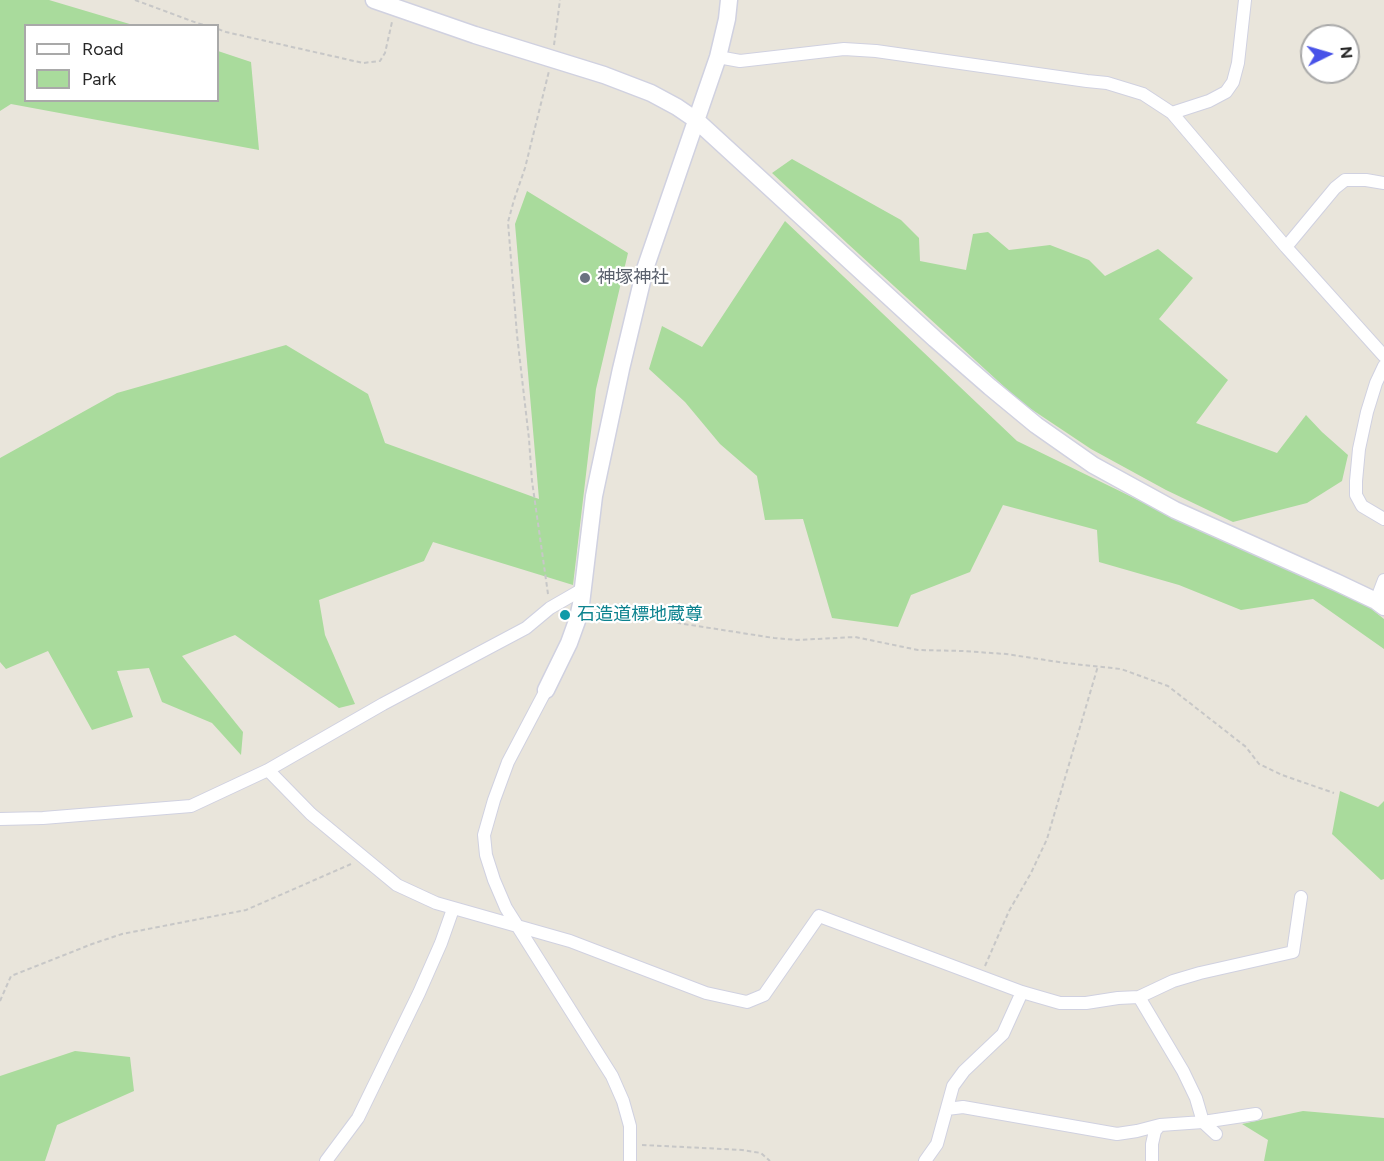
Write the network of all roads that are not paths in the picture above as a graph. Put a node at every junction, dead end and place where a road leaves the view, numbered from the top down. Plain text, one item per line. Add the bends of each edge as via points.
1 (374, 0) edge
2 (729, 0) edge
3 (1245, 0) edge
4 (718, 57) junction
5 (1172, 113) junction
6 (696, 120) junction
7 (1384, 183) edge
8 (1286, 247) junction
9 (1384, 356) edge
10 (1384, 366) edge
11 (1384, 519) edge
12 (1384, 580) edge
13 (582, 596) junction
14 (1380, 604) edge
15 (546, 690) joint
16 (268, 770) junction
17 (0, 819) edge
18 (1301, 897) dead end
19 (453, 909) junction
20 (517, 926) junction
21 (1022, 992) junction
22 (1139, 997) junction
23 (947, 1109) junction
24 (1256, 1114) dead end
25 (1203, 1122) junction
26 (1160, 1125) junction
27 (1216, 1134) dead end
28 (327, 1161) edge
29 (630, 1161) edge
30 (926, 1161) edge
31 (1152, 1161) edge

1 - 6 street via 604,75 651,93
2 - 4 street
3 - 5 street via 1233,82 1226,92 1209,101
4 - 5 street via 740,61 844,49 876,51 1107,83 1143,94
4 - 6 street
5 - 8 street
6 - 13 street via 645,269 621,369 594,496
6 - 14 street via 958,360 1092,465 1175,510
7 - 8 street via 1345,180
8 - 9 street
10 - 11 street via 1367,412 1356,481 1356,495 1362,506
12 - 14 street
13 - 15 street via 569,643
13 - 16 street via 550,608 526,628
15 - 20 street via 508,762 484,835 494,880
16 - 17 street via 191,806
16 - 19 street via 311,814 397,885
18 - 22 street via 1293,952 1200,973
19 - 20 street
19 - 28 street via 419,993 358,1118
20 - 21 street via 570,941 706,993 747,1002 764,995 819,916
20 - 29 street via 612,1076 630,1126
21 - 22 street via 1060,1004
21 - 23 street via 1003,1034 953,1086
22 - 25 street via 1183,1071
23 - 26 street via 963,1107 1117,1134
23 - 30 street via 937,1144
24 - 25 street
25 - 26 street
25 - 27 street
26 - 31 street via 1152,1144

